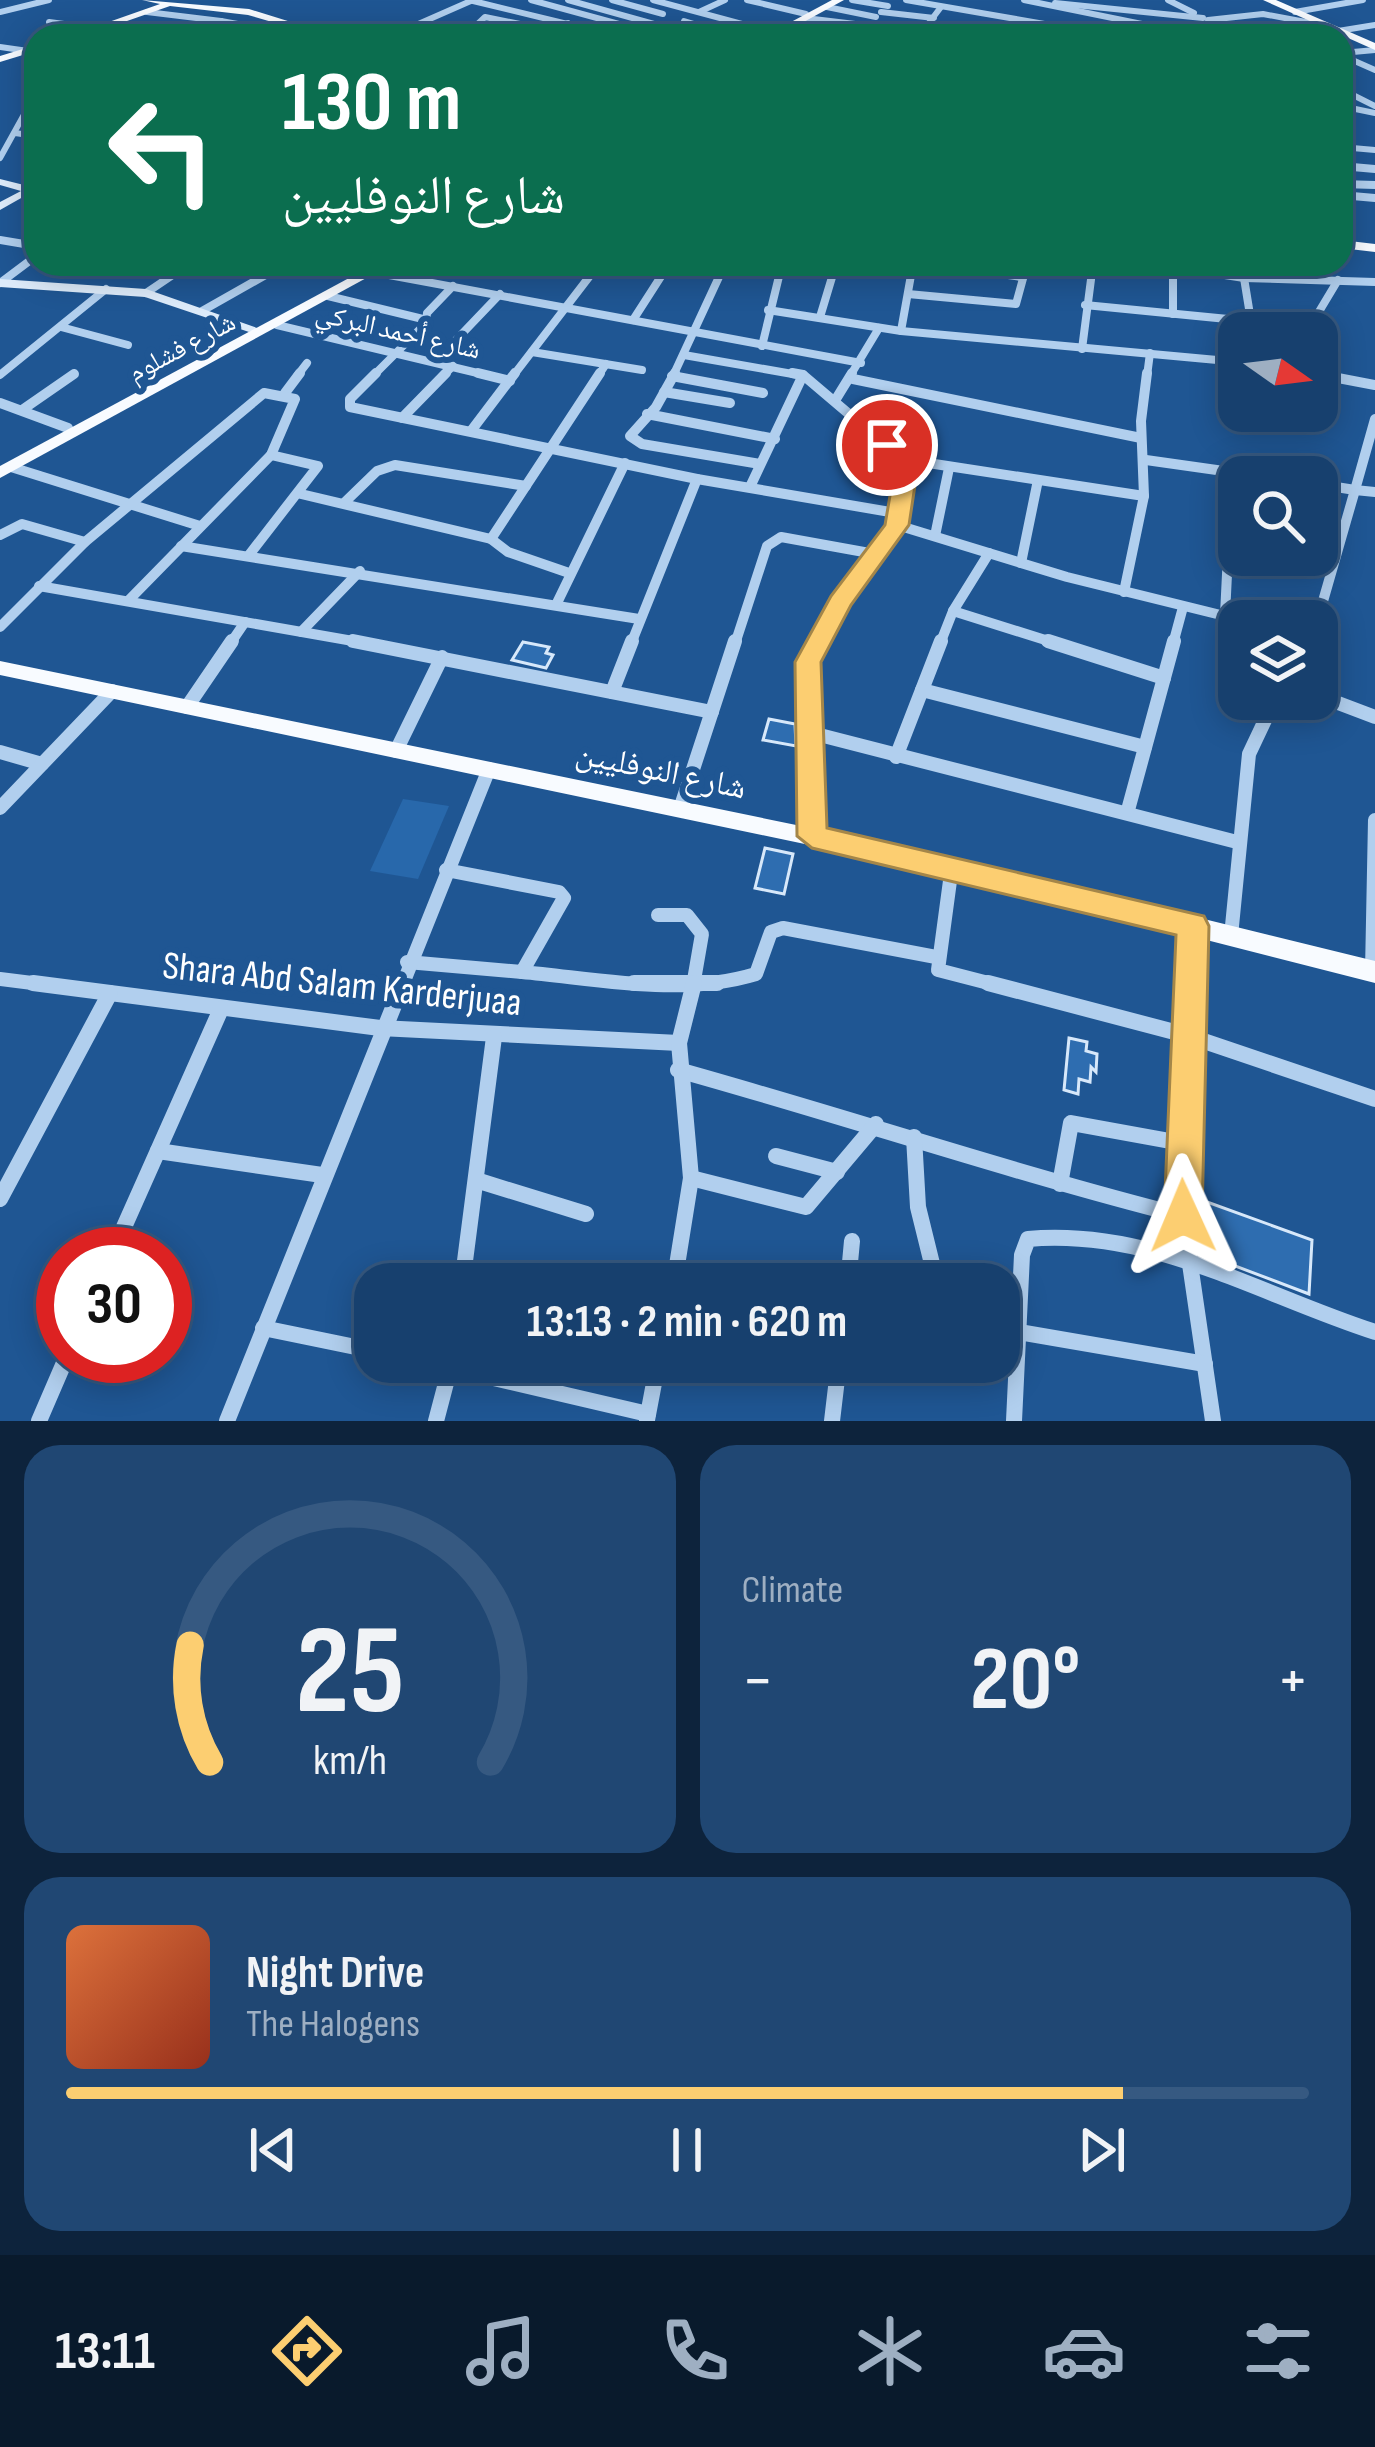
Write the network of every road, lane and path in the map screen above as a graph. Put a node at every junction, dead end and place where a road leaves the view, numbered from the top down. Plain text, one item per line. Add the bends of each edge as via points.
1 (49, 0) edge
2 (476, 0) edge
3 (520, 0) edge
4 (532, 0) edge
5 (568, 0) edge
6 (653, 0) edge
7 (696, 0) edge
8 (725, 0) edge
9 (792, 0) edge
10 (852, 0) edge
11 (988, 0) edge
12 (1024, 0) edge
13 (1067, 0) edge
14 (1141, 0) edge
15 (1168, 0) edge
16 (1258, 0) edge
17 (1268, 0) edge
18 (180, 1) edge
19 (618, 1) edge
20 (754, 1) edge
21 (912, 1) edge
22 (1370, 1) edge
23 (212, 2) edge
24 (833, 2) edge
25 (891, 3) edge
26 (1099, 3) edge
27 (1126, 4) edge
28 (506, 5) junction
29 (1036, 5) junction
30 (144, 6) edge
31 (681, 7) junction
32 (777, 7) junction
33 (940, 7) junction
34 (0, 8) edge
35 (604, 10) junction
36 (1057, 11) junction
37 (1294, 11) junction
38 (701, 13) junction
39 (976, 13) junction
40 (663, 14) junction
41 (878, 15) junction
42 (1085, 15) junction
43 (546, 16) junction
44 (806, 16) junction
45 (592, 17) junction
46 (724, 18) junction
47 (1113, 18) junction
48 (934, 19) junction
49 (1205, 19) junction
50 (221, 21) junction
51 (684, 21) junction
52 (50, 22) dead end
53 (647, 22) junction
54 (1042, 23) junction
55 (1311, 23) joint
56 (63, 24) edge
57 (106, 24) edge
58 (213, 24) edge
59 (238, 24) edge
60 (290, 24) edge
61 (298, 24) edge
62 (419, 24) edge
63 (478, 24) edge
64 (520, 24) edge
65 (527, 24) edge
66 (573, 24) joint
67 (626, 24) edge
68 (651, 24) edge
69 (679, 24) edge
70 (692, 24) edge
71 (744, 24) edge
72 (749, 24) edge
73 (790, 24) edge
74 (855, 24) edge
75 (869, 24) edge
76 (929, 24) edge
77 (1046, 24) edge
78 (1081, 24) edge
79 (1110, 24) edge
80 (1141, 24) edge
81 (1215, 24) edge
82 (1320, 24) edge
83 (8, 139) edge
84 (0, 158) edge
85 (171, 276) edge
86 (264, 276) edge
87 (357, 276) edge
88 (360, 276) edge
89 (412, 276) edge
90 (590, 276) edge
91 (661, 276) edge
92 (720, 276) edge
93 (778, 276) edge
94 (832, 276) edge
95 (912, 276) edge
96 (1014, 276) edge
97 (1091, 276) edge
98 (1173, 276) edge
99 (1231, 276) edge
100 (1021, 277) joint
101 (1244, 278) junction
102 (1338, 280) junction
103 (1375, 282) edge
104 (0, 283) edge
105 (453, 286) junction
106 (106, 289) junction
107 (146, 293) junction
108 (500, 294) junction
109 (908, 294) junction
110 (328, 296) junction
111 (1085, 305) junction
112 (567, 307) junction
113 (768, 310) junction
114 (202, 311) junction
115 (1250, 312) edge
116 (1319, 312) edge
117 (1174, 314) junction
118 (820, 317) junction
119 (1218, 318) edge
120 (427, 320) junction
121 (633, 320) junction
122 (277, 325) junction
123 (61, 327) junction
124 (254, 328) junction
125 (879, 328) junction
126 (901, 331) junction
127 (698, 333) junction
128 (128, 345) dead end
129 (762, 346) junction
130 (1082, 349) junction
131 (394, 352) junction
132 (532, 352) junction
133 (1150, 352) junction
134 (684, 355) junction
135 (1218, 360) edge
136 (436, 362) junction
137 (308, 363) dead end
138 (861, 363) junction
139 (606, 364) junction
140 (453, 365) junction
141 (642, 370) dead end
142 (74, 374) dead end
143 (0, 375) edge
144 (803, 375) junction
145 (672, 376) junction
146 (1338, 378) edge
147 (853, 379) junction
148 (510, 380) junction
149 (1375, 386) edge
150 (664, 392) junction
151 (285, 393) junction
152 (763, 393) dead end
153 (836, 400) junction
154 (0, 403) edge
155 (730, 403) dead end
156 (22, 410) junction
157 (646, 414) junction
158 (402, 418) junction
159 (1375, 418) edge
160 (68, 428) junction
161 (471, 431) junction
162 (1372, 437) edge
163 (1141, 438) junction
164 (775, 439) junction
165 (548, 447) junction
166 (271, 455) junction
167 (902, 459) junction
168 (1146, 460) junction
169 (625, 463) junction
170 (760, 464) junction
171 (4, 468) edge
172 (950, 468) junction
173 (1218, 470) edge
174 (697, 479) junction
175 (1038, 480) junction
176 (526, 486) junction
177 (750, 487) junction
178 (1338, 487) edge
179 (1355, 490) junction
180 (1375, 492) edge
181 (302, 494) junction
182 (1144, 496) junction
183 (345, 502) junction
184 (129, 506) junction
185 (896, 519) junction
186 (200, 526) junction
187 (0, 535) edge
188 (935, 536) junction
189 (491, 538) junction
190 (85, 542) junction
191 (181, 546) junction
192 (989, 553) junction
193 (874, 554) junction
194 (249, 555) junction
195 (1021, 562) junction
196 (360, 571) junction
197 (569, 573) junction
198 (40, 586) junction
199 (1124, 592) junction
200 (1323, 600) edge
201 (128, 601) junction
202 (556, 604) junction
203 (1183, 607) junction
204 (953, 611) junction
205 (5, 614) edge
206 (1218, 614) edge
207 (639, 619) junction
208 (245, 622) junction
209 (0, 627) edge
210 (301, 632) junction
211 (442, 657) junction
212 (0, 668) edge
213 (1164, 678) junction
214 (922, 690) junction
215 (112, 691) junction
216 (612, 692) junction
217 (1338, 701) edge
218 (187, 706) junction
219 (712, 712) junction
220 (1375, 718) edge
221 (1265, 720) edge
222 (808, 732) junction
223 (1145, 747) junction
224 (396, 751) junction
225 (0, 752) edge
226 (896, 757) junction
227 (43, 764) junction
228 (489, 769) junction
229 (0, 808) edge
230 (680, 808) junction
231 (1128, 810) junction
232 (1375, 820) edge
233 (812, 836) junction
234 (1237, 842) junction
235 (952, 866) junction
236 (1374, 868) edge
237 (446, 870) junction
238 (658, 915) dead end
239 (1193, 926) junction
240 (1231, 936) junction
241 (937, 957) junction
242 (407, 962) junction
243 (522, 972) junction
244 (1374, 972) edge
245 (0, 979) edge
246 (694, 984) junction
247 (110, 993) junction
248 (221, 1009) junction
249 (380, 1028) junction
250 (1186, 1035) junction
251 (494, 1037) junction
252 (679, 1043) junction
253 (678, 1070) junction
254 (1375, 1099) edge
255 (876, 1124) junction
256 (914, 1137) junction
257 (1181, 1143) junction
258 (158, 1151) junction
259 (776, 1156) dead end
260 (837, 1172) junction
261 (322, 1175) junction
262 (691, 1178) junction
263 (476, 1180) junction
264 (1060, 1184) junction
265 (0, 1199) edge
266 (586, 1214) dead end
267 (1183, 1216) junction
268 (124, 1227) edge
269 (852, 1241) dead end
270 (1186, 1257) junction
271 (465, 1263) edge
272 (677, 1263) edge
273 (850, 1263) edge
274 (932, 1263) edge
275 (1020, 1271) edge
276 (263, 1328) junction
277 (1375, 1332) edge
278 (1020, 1336) edge
279 (354, 1348) edge
280 (1205, 1364) junction
281 (55, 1383) edge
282 (446, 1383) edge
283 (518, 1383) edge
284 (654, 1383) edge
285 (837, 1383) edge
286 (1013, 1383) edge
287 (647, 1418) edge
288 (38, 1421) edge
289 (227, 1421) edge
290 (436, 1421) edge
291 (832, 1421) edge
292 (1014, 1421) edge
293 (1213, 1421) edge

1 - 34 street
2 - 28 street
2 - 62 street
3 - 28 street
4 - 45 street
5 - 35 street
6 - 31 street
7 - 31 street
8 - 38 street
9 - 32 street
10 - 25 street
11 - 39 street
12 - 29 street
13 - 26 street
14 - 27 street
15 - 49 street
16 - 55 main road
17 - 37 main road
18 - 23 main road
18 - 30 main road
18 - 60 main road
19 - 35 street
19 - 40 street
20 - 32 street
20 - 46 street
21 - 33 street
22 - 37 street
23 - 61 main road
24 - 41 street
24 - 44 main road
25 - 41 street
26 - 27 street
26 - 29 street
27 - 49 street
28 - 43 street
29 - 36 street
30 - 50 street
30 - 57 main road
31 - 38 street
31 - 40 street
32 - 44 street
32 - 72 street
33 - 39 street
33 - 48 street
35 - 45 street
35 - 53 street
36 - 42 street
36 - 54 street
37 - 82 main road
38 - 46 street
38 - 51 street
39 - 54 street
40 - 53 street
41 - 48 street
41 - 75 street
42 - 47 street
42 - 78 street
43 - 65 street
43 - 66 street
44 - 73 main road
44 - 74 street
45 - 66 street
45 - 67 street
46 - 71 street
47 - 79 street
47 - 80 street
48 - 76 street
49 - 55 street via 1263,14
49 - 81 street
50 - 58 street
50 - 59 street
51 - 69 street
51 - 70 street
52 - 56 street
53 - 68 street
54 - 77 street
63 - 64 street via 484,17
83 - 84 street
85 - 107 street
86 - 114 street
87 - 124 main road, شارع فشلوم
88 - 110 main road, شارع فشلوم
89 - 105 street
90 - 112 street
91 - 121 street
92 - 127 street
93 - 113 street
94 - 118 street
95 - 109 street
96 - 100 street
97 - 111 street
98 - 117 street
99 - 101 street
100 - 109 street via 1013,305
101 - 102 street
101 - 115 street
102 - 103 street
102 - 116 street
104 - 106 street
105 - 108 street
105 - 120 street
106 - 107 street
106 - 123 street
107 - 114 street
108 - 112 street
108 - 136 street
109 - 126 street
110 - 120 street
110 - 122 main road, شارع فشلوم
111 - 117 street
111 - 130 street
112 - 121 street
112 - 132 street
113 - 118 street
113 - 129 street
114 - 124 street
117 - 119 street
118 - 125 street
120 - 131 street
121 - 127 street
122 - 131 street, شارع أحمد البركي
122 - 171 main road, شارع فشلوم
123 - 128 street
123 - 143 street
124 - 160 main road, شارع فشلوم
125 - 126 street
125 - 138 street
126 - 130 street
127 - 129 street
127 - 134 street
129 - 138 street
130 - 133 street
131 - 136 street, شارع أحمد البركي
131 - 158 street via 348,404
132 - 139 street
132 - 148 street
133 - 135 street
133 - 163 street
134 - 144 street
134 - 145 street
136 - 140 street, شارع أحمد البركي
137 - 151 street
138 - 147 street
139 - 141 street
139 - 165 street
140 - 148 street, شارع أحمد البركي
140 - 158 street
142 - 156 street
144 - 153 street
144 - 164 street
145 - 150 street
145 - 152 street
146 - 149 street
147 - 153 street
147 - 163 street
148 - 161 street
150 - 155 street
150 - 157 street
151 - 166 street via 297,403
151 - 184 street via 264,393
153 - 167 street
154 - 156 street
156 - 160 street
157 - 164 street
157 - 170 street via 632,439
158 - 161 street
159 - 162 street
160 - 171 main road, شارع فشلوم
161 - 165 street
162 - 179 street
163 - 168 street
164 - 170 street
165 - 169 street
165 - 176 street
166 - 181 street via 316,463
166 - 186 street
167 - 172 street
167 - 185 street
168 - 173 street
168 - 182 street
169 - 174 street
169 - 197 street
170 - 177 street
171 - 184 street
172 - 175 street
172 - 188 street
174 - 177 street
174 - 207 street
175 - 182 street
175 - 195 street
176 - 183 street via 395,465
176 - 189 street
177 - 185 street
178 - 179 street
179 - 180 street
179 - 200 street
181 - 183 street
181 - 194 street
182 - 199 street
183 - 189 street
184 - 186 street
184 - 190 street
185 - 188 street
185 - 193 street
186 - 191 street
187 - 190 street via 22,524
188 - 192 street
189 - 197 street
190 - 198 street
191 - 194 street
191 - 201 street
192 - 195 street
192 - 204 street
193 - 219 street via 773,538
193 - 222 street via 812,651
194 - 196 street
195 - 199 street
196 - 202 street
196 - 210 street
197 - 202 street
198 - 201 street
198 - 205 street
199 - 203 street
201 - 208 street
202 - 207 street
203 - 206 street
203 - 213 street
204 - 213 street
204 - 214 street
205 - 209 street
207 - 216 street
208 - 210 street
208 - 218 street
210 - 211 street
211 - 216 street
211 - 224 street
212 - 215 main road, شارع النوفليين
213 - 223 street
214 - 223 street
214 - 226 street
215 - 218 main road, شارع النوفليين
215 - 227 street
216 - 219 street
217 - 220 street
218 - 224 main road, شارع النوفليين
219 - 230 street
221 - 234 street via 1249,754
222 - 226 street
222 - 233 street
223 - 231 street
224 - 228 main road, شارع النوفليين
225 - 227 street
226 - 231 street
227 - 229 street
228 - 230 main road, شارع النوفليين
228 - 237 street
230 - 233 main road, شارع النوفليين
231 - 234 street
232 - 236 street
233 - 235 main road, شارع النوفليين
234 - 240 street
235 - 239 main road, شارع النوفليين
235 - 241 street
236 - 244 street
237 - 242 street
237 - 243 street via 563,893
238 - 246 street via 687,915 702,934
239 - 240 main road, شارع النوفليين
239 - 250 street
240 - 244 main road, شارع النوفليين
241 - 246 street via 775,929 756,974
241 - 250 street via 938,970
242 - 243 street
242 - 249 street
243 - 246 street
245 - 247 street, Shara Abd Salam Karderjuaa
246 - 252 street
247 - 248 street, Shara Abd Salam Karderjuaa
247 - 265 street
248 - 249 street, Shara Abd Salam Karderjuaa
248 - 258 street
249 - 251 street, Shara Abd Salam Karderjuaa
249 - 261 street
250 - 254 street
250 - 257 street
251 - 252 street, Shara Abd Salam Karderjuaa
251 - 263 street
252 - 253 street
253 - 255 street
253 - 262 street
255 - 256 street
255 - 260 street
256 - 264 street
256 - 274 street
257 - 264 street via 1071,1123
257 - 267 street
258 - 261 street
258 - 268 street
259 - 260 street
260 - 262 street via 806,1207
261 - 276 street
262 - 272 street
263 - 266 street
263 - 271 street
264 - 267 street
267 - 270 street
269 - 273 street
270 - 275 street via 1113,1242 1028,1239
270 - 277 street
270 - 280 street
276 - 279 street
276 - 289 street
278 - 280 street
280 - 293 street
281 - 288 street
282 - 290 street
283 - 287 street
284 - 287 street
285 - 291 street
286 - 292 street

